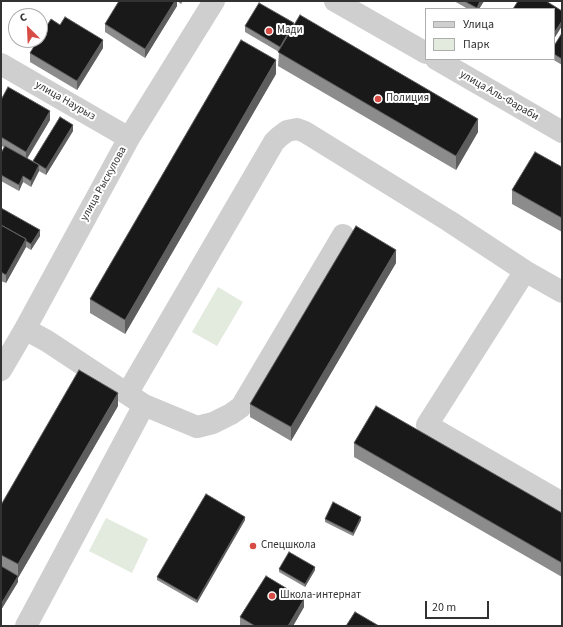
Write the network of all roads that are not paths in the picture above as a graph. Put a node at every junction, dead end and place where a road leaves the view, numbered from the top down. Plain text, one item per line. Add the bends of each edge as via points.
1 (214, 1) edge
2 (335, 1) edge
3 (425, 52) edge
4 (438, 60) edge
5 (1, 64) edge
6 (562, 132) edge
7 (129, 138) junction
8 (343, 235) dead end
9 (525, 271) junction
10 (562, 292) edge
11 (25, 329) junction
12 (1, 370) edge
13 (135, 399) junction
14 (562, 503) edge
15 (26, 626) edge

1 - 7 street, улица Рыскулова
2 - 3 street
4 - 6 street, улица Аль-Фараби
5 - 7 street, улица Наурыз
7 - 11 street, улица Рыскулова
8 - 13 street via 241,407 214,423 197,427
9 - 10 street
9 - 13 street via 305,132 297,129 287,131 274,142
9 - 14 street via 427,425
11 - 12 street, улица Рыскулова
11 - 13 street
13 - 15 street

